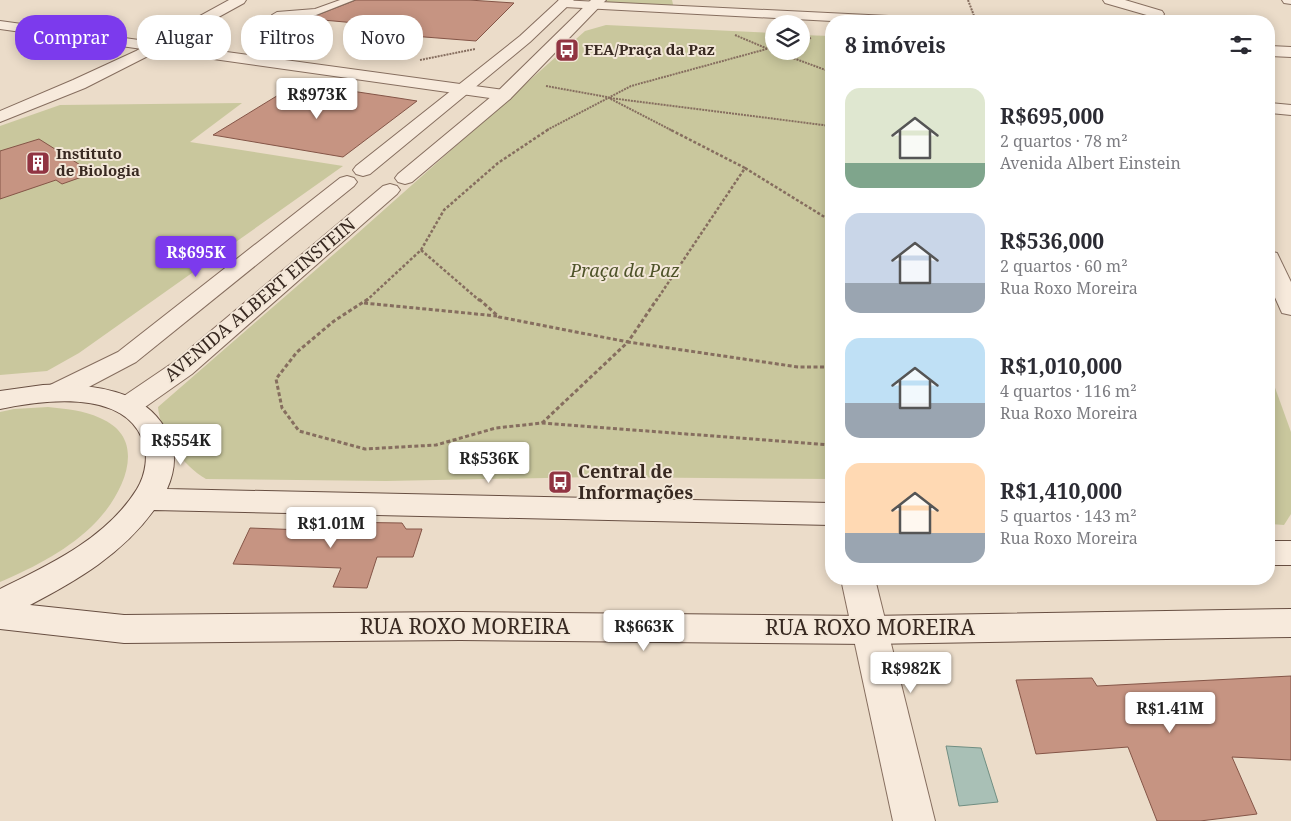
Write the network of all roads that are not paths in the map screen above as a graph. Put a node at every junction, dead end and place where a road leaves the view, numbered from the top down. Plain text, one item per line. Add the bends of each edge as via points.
1 (239, 0) edge
2 (349, 0) edge
3 (1110, 0) edge
4 (1152, 0) edge
5 (562, 6) edge
6 (593, 7) edge
7 (212, 15) edge
8 (277, 15) dead end
9 (1151, 15) edge
10 (1158, 15) edge
11 (825, 17) edge
12 (765, 24) edge
13 (0, 25) edge
14 (810, 27) edge
15 (825, 28) edge
16 (137, 43) edge
17 (1275, 51) edge
18 (1291, 52) edge
19 (137, 55) edge
20 (231, 56) edge
21 (464, 89) junction
22 (504, 95) junction
23 (1275, 109) edge
24 (1291, 110) edge
25 (0, 117) edge
26 (1278, 271) edge
27 (1291, 308) edge
28 (56, 393) junction
29 (0, 400) edge
30 (128, 406) junction
31 (147, 499) junction
32 (825, 514) edge
33 (1275, 553) edge
34 (1291, 553) edge
35 (859, 585) edge
36 (0, 604) edge
37 (0, 615) edge
38 (1291, 623) edge
39 (869, 630) junction
40 (914, 821) edge

1 - 7 street
2 - 8 lane via 316,12
3 - 9 street
4 - 10 street
5 - 6 street
5 - 21 street, AVENIDA ALBERT EINSTEIN
6 - 11 street
6 - 12 street
6 - 22 street, AVENIDA ALBERT EINSTEIN
13 - 16 street
14 - 15 street
17 - 18 street
19 - 25 street
20 - 21 street
21 - 22 street
21 - 28 street, AVENIDA ALBERT EINSTEIN via 127,357
22 - 30 street, AVENIDA ALBERT EINSTEIN via 183,368
23 - 24 street
26 - 27 street
28 - 29 street
28 - 30 street via 96,396
30 - 31 street via 145,419 156,434 160,453 157,475
31 - 32 street
31 - 36 street via 117,535 59,576
33 - 34 street
35 - 39 street
37 - 39 street, RUA ROXO MOREIRA via 124,629 469,626
38 - 39 street, RUA ROXO MOREIRA
39 - 40 street

